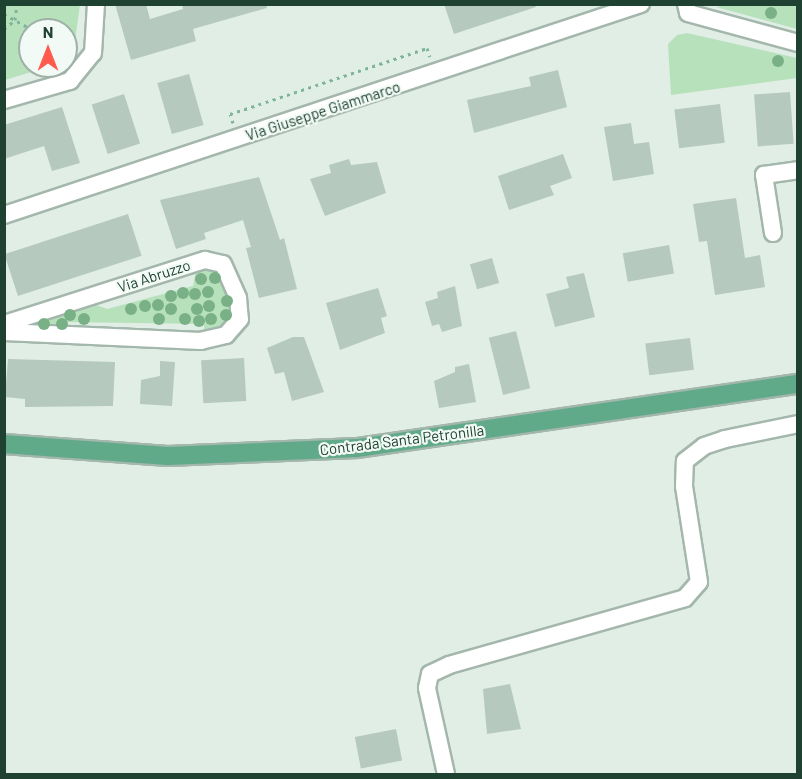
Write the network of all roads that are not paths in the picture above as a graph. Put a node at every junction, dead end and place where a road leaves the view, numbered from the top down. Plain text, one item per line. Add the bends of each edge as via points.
1 (96, 4) edge
2 (641, 4) edge
3 (686, 4) edge
4 (798, 43) edge
5 (4, 100) edge
6 (798, 170) edge
7 (4, 215) edge
8 (772, 233) dead end
9 (4, 324) edge
10 (4, 332) edge
11 (798, 384) edge
12 (798, 424) edge
13 (4, 444) edge
14 (446, 774) edge

1 - 5 street via 93,53 70,81
2 - 7 street, Via Giuseppe Giammarco
3 - 4 street via 688,14
6 - 8 street via 764,175
9 - 10 street, Via Abruzzo via 205,260 223,264 238,298 240,319 226,335 201,341
11 - 13 main road, Contrada Santa Petronilla via 357,448 168,456
12 - 14 street via 725,439 704,446 685,461 684,486 699,582 685,598 449,664 430,674 427,688

